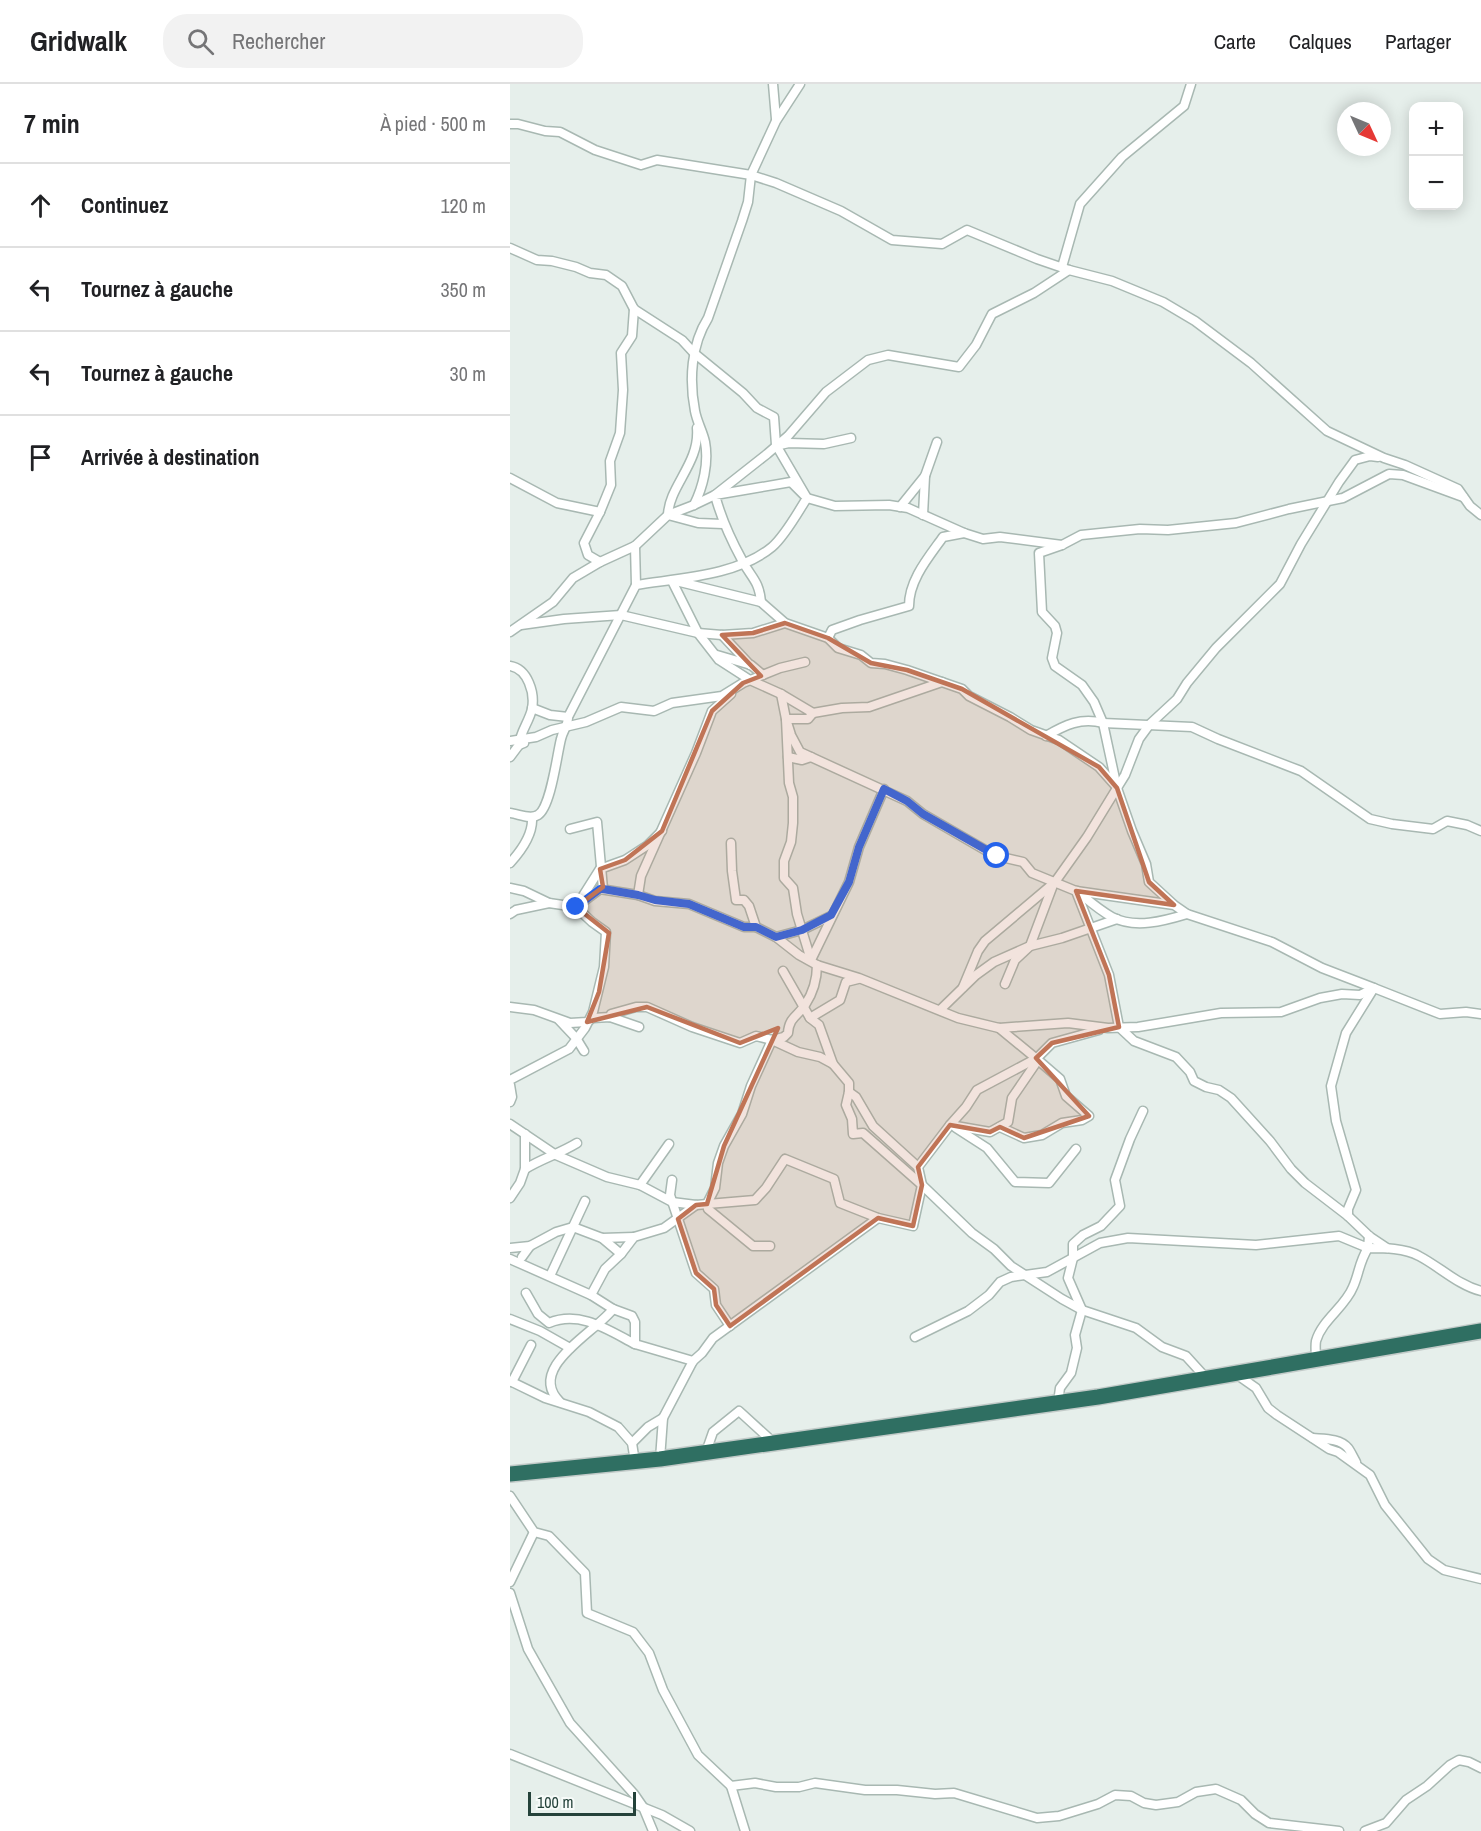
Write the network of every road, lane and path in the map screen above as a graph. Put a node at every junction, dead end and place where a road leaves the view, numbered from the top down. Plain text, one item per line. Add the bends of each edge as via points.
1 (773, 84) edge
2 (800, 84) edge
3 (1191, 84) edge
4 (776, 121) junction
5 (510, 124) edge
6 (751, 175) junction
7 (510, 248) edge
8 (1066, 268) junction
9 (634, 309) junction
10 (694, 353) junction
11 (695, 412) junction
12 (850, 438) dead end
13 (937, 442) dead end
14 (776, 445) junction
15 (1384, 458) junction
16 (925, 476) junction
17 (510, 478) edge
18 (715, 495) junction
19 (1464, 497) junction
20 (807, 498) junction
21 (1327, 501) junction
22 (694, 505) junction
23 (900, 507) junction
24 (600, 512) junction
25 (668, 515) junction
26 (923, 515) junction
27 (1481, 515) edge
28 (723, 524) junction
29 (964, 533) junction
30 (1062, 545) junction
31 (635, 546) junction
32 (600, 562) junction
33 (744, 564) junction
34 (672, 580) junction
35 (636, 585) junction
36 (761, 602) junction
37 (621, 615) junction
38 (785, 623) junction
39 (521, 626) junction
40 (510, 632) edge
41 (698, 633) junction
42 (722, 634) junction
43 (828, 638) junction
44 (714, 654) junction
45 (805, 662) dead end
46 (751, 665) junction
47 (510, 666) edge
48 (763, 675) junction
49 (750, 680) junction
50 (943, 682) junction
51 (735, 689) junction
52 (781, 694) junction
53 (532, 708) junction
54 (813, 713) junction
55 (786, 719) junction
56 (568, 721) junction
57 (1103, 723) junction
58 (1150, 724) junction
59 (1046, 736) junction
60 (516, 741) edge
61 (510, 757) edge
62 (811, 757) junction
63 (788, 758) junction
64 (1117, 788) junction
65 (884, 789) junction
66 (510, 813) edge
67 (532, 818) junction
68 (570, 830) dead end
69 (662, 831) junction
70 (1481, 831) edge
71 (731, 843) dead end
72 (510, 863) edge
73 (600, 869) junction
74 (1055, 882) junction
75 (510, 888) edge
76 (603, 889) junction
77 (1076, 891) junction
78 (638, 895) junction
79 (549, 903) junction
80 (1174, 905) junction
81 (576, 907) junction
82 (510, 914) edge
83 (1187, 914) junction
84 (831, 915) junction
85 (1117, 919) junction
86 (756, 927) junction
87 (1092, 927) junction
88 (802, 930) junction
89 (776, 937) junction
90 (1030, 946) junction
91 (814, 962) junction
92 (783, 971) dead end
93 (859, 978) junction
94 (1005, 984) dead end
95 (963, 987) junction
96 (1374, 988) junction
97 (510, 1007) edge
98 (804, 1007) junction
99 (940, 1010) junction
100 (1481, 1014) edge
101 (610, 1017) junction
102 (557, 1018) junction
103 (810, 1018) junction
104 (588, 1022) junction
105 (639, 1027) dead end
106 (1119, 1027) junction
107 (999, 1028) junction
108 (1108, 1028) junction
109 (576, 1038) junction
110 (772, 1040) junction
111 (569, 1049) junction
112 (1038, 1059) junction
113 (833, 1064) junction
114 (510, 1080) edge
115 (510, 1085) edge
116 (849, 1092) junction
117 (510, 1102) edge
118 (1143, 1111) dead end
119 (510, 1124) edge
120 (950, 1125) junction
121 (1000, 1127) junction
122 (525, 1134) junction
123 (577, 1143) dead end
124 (669, 1144) dead end
125 (1076, 1149) dead end
126 (556, 1155) junction
127 (918, 1167) junction
128 (525, 1169) junction
129 (672, 1180) dead end
130 (640, 1185) junction
131 (922, 1185) junction
132 (510, 1198) edge
133 (585, 1201) dead end
134 (672, 1202) junction
135 (707, 1204) junction
136 (696, 1205) junction
137 (1348, 1215) junction
138 (878, 1218) junction
139 (678, 1219) junction
140 (573, 1227) junction
141 (1369, 1236) junction
142 (634, 1237) junction
143 (602, 1238) junction
144 (530, 1246) junction
145 (770, 1246) dead end
146 (514, 1248) edge
147 (1368, 1248) junction
148 (1387, 1248) junction
149 (621, 1254) junction
150 (1073, 1258) junction
151 (510, 1259) edge
152 (523, 1261) junction
153 (1027, 1275) junction
154 (550, 1276) junction
155 (1481, 1291) edge
156 (526, 1293) dead end
157 (591, 1295) junction
158 (613, 1309) junction
159 (1082, 1310) junction
160 (510, 1319) edge
161 (597, 1324) junction
162 (730, 1326) junction
163 (1481, 1331) edge
164 (915, 1337) dead end
165 (635, 1344) junction
166 (531, 1345) dead end
167 (570, 1348) junction
168 (1316, 1359) junction
169 (693, 1361) junction
170 (1236, 1373) junction
171 (1206, 1378) junction
172 (511, 1381) edge
173 (1058, 1402) junction
174 (563, 1404) junction
175 (663, 1418) junction
176 (772, 1442) junction
177 (632, 1443) junction
178 (706, 1452) junction
179 (660, 1459) junction
180 (635, 1462) junction
181 (510, 1474) edge
182 (510, 1496) edge
183 (534, 1532) junction
184 (1481, 1579) edge
185 (510, 1582) edge
186 (510, 1593) edge
187 (510, 1754) edge
188 (1481, 1768) edge
189 (731, 1786) junction
190 (643, 1807) junction
191 (653, 1831) edge
192 (690, 1831) edge
193 (745, 1831) edge
194 (1339, 1831) edge
195 (1365, 1831) edge

1 - 4 street
2 - 4 street
3 - 8 street via 1184,106 1122,157 1080,204
4 - 6 street
5 - 6 street via 560,132 595,150 641,165 657,160
6 - 8 street via 841,211 892,240 942,244 967,230
6 - 10 street via 739,232
7 - 9 street via 537,260 606,275 622,286
8 - 14 street via 1034,293 992,314 959,367 888,355 868,360 826,392
8 - 15 street via 1138,291 1195,321 1251,363 1327,431
9 - 10 street via 682,340
9 - 24 street via 632,336 621,353 620,434
10 - 11 street
10 - 14 street via 757,408 774,417
11 - 22 street via 705,442 706,467
11 - 25 street via 698,440 688,469 668,505
12 - 14 street via 824,444
13 - 16 street
14 - 18 street
14 - 20 street
15 - 19 street via 1458,489
15 - 21 street via 1355,460
16 - 23 street
16 - 26 street
17 - 24 street via 557,503
18 - 20 street via 791,482
18 - 22 street
18 - 28 street
19 - 21 street via 1404,475 1389,474 1343,498
19 - 27 street
20 - 23 street via 835,506
20 - 33 street via 773,546
21 - 30 street via 1236,523 1081,535
21 - 58 street via 1280,584 1216,648 1177,699
22 - 25 street
23 - 26 street
24 - 32 street via 584,543 588,555
25 - 28 street
25 - 31 street
26 - 29 street
28 - 33 street
29 - 30 street via 983,539 1000,537
29 - 43 street via 943,537 922,567 909,594 909,606 832,630
30 - 57 street via 1039,554 1042,612 1057,633 1052,658 1055,666 1082,685
31 - 32 street
31 - 35 street
32 - 39 street via 573,578 553,602
33 - 34 street
33 - 36 street via 760,587
34 - 35 street
34 - 36 street
34 - 41 street
35 - 37 street
36 - 38 street
37 - 39 street
37 - 41 street
37 - 56 street
38 - 42 street via 753,633
38 - 43 street
39 - 40 street
41 - 42 street
41 - 44 street
42 - 46 street
43 - 50 street via 838,648 861,655 871,663
44 - 46 street
44 - 49 street
45 - 48 street
46 - 48 street
47 - 53 street via 523,673 530,684
48 - 49 street
49 - 51 street
49 - 52 street
50 - 54 street via 869,707
50 - 59 street
51 - 56 street via 722,696 672,703 654,711 621,707 597,719
51 - 69 street via 712,711
52 - 54 street
52 - 55 street
53 - 56 street
53 - 60 street
54 - 55 street via 808,719
55 - 62 street via 800,752
55 - 63 street
56 - 60 street via 536,737
56 - 67 street via 544,808
57 - 58 street
57 - 59 street via 1068,723
57 - 64 street
58 - 64 street
58 - 70 street via 1192,727 1301,771 1371,819 1433,829 1448,821
59 - 64 street via 1059,740 1099,767
60 - 61 street
62 - 63 street
62 - 65 street
63 - 88 street via 793,823 784,878 793,888
64 - 74 street
64 - 80 street via 1149,882
65 - 74 street via 987,851 1023,862 1032,873
65 - 84 street via 849,882
66 - 67 street
67 - 72 street via 533,828
68 - 73 street via 597,822
69 - 73 street via 625,860
69 - 78 street via 641,876
71 - 86 street via 736,900 744,900 749,906
73 - 76 street
73 - 81 street
74 - 77 street
74 - 90 street
74 - 95 street via 985,941
75 - 79 street
76 - 78 street
76 - 81 street
77 - 80 street
77 - 85 street
77 - 87 street
78 - 86 street via 689,904 744,927
79 - 81 street
79 - 82 street
80 - 83 street
81 - 104 street via 606,932 604,967
83 - 85 street via 1154,922
83 - 96 street via 1272,942 1322,968
84 - 88 street
84 - 91 street
85 - 87 street
86 - 89 street
87 - 90 street
87 - 106 street via 1109,975
88 - 89 street
88 - 91 street
89 - 91 street
90 - 94 street via 1015,960
90 - 95 street via 994,962
91 - 93 street
91 - 98 street via 815,984
92 - 98 street
93 - 99 street
93 - 103 street via 846,982 840,1000
95 - 99 street
96 - 100 street via 1440,1014
96 - 106 street via 1360,995 1320,998 1281,1012 1240,1012
96 - 137 street via 1346,1033 1331,1086 1336,1121 1356,1190
97 - 102 street
98 - 103 street
98 - 110 street via 797,1012 788,1033
99 - 107 street
101 - 104 street
101 - 105 street
101 - 110 street via 647,1007 740,1043 756,1036
102 - 104 street via 570,1023
102 - 109 street
103 - 113 street via 819,1025
104 - 109 street
106 - 108 street
106 - 137 street via 1134,1041 1176,1057 1194,1081 1232,1098 1305,1184
107 - 108 street via 1068,1023
107 - 112 street
108 - 112 street via 1052,1043
109 - 111 street
109 - 111 street via 584,1051
110 - 113 street
110 - 135 street via 742,1114 724,1146 715,1188
111 - 114 street
112 - 120 street via 976,1090 960,1105
112 - 121 street via 1012,1098 1008,1122
112 - 121 street via 1060,1079 1066,1096 1089,1116 1024,1138
113 - 116 street via 849,1083
115 - 117 street
116 - 127 street via 873,1126
116 - 131 street via 846,1105 854,1134 864,1133
118 - 150 street via 1115,1180 1120,1206 1101,1226 1073,1244
119 - 122 street
120 - 121 street via 990,1132
120 - 125 street via 987,1148 1015,1182 1049,1184
120 - 127 street
122 - 126 street
122 - 128 street
123 - 126 street
124 - 130 street
126 - 128 street via 544,1157
126 - 130 street via 607,1177
127 - 131 street
128 - 132 street
129 - 134 street
130 - 134 street
131 - 138 street via 913,1226
131 - 153 street via 972,1233
133 - 140 street
134 - 136 street
134 - 139 street
135 - 136 street
135 - 138 street via 755,1200 785,1159 834,1179 840,1203
135 - 145 street via 708,1209 753,1245
136 - 139 street
137 - 141 street
138 - 162 street
139 - 142 street via 664,1228
139 - 162 street via 696,1273 714,1289 716,1305
140 - 143 street
140 - 144 street
140 - 154 street
141 - 147 street
141 - 148 street
142 - 143 street
142 - 149 street
143 - 149 street
144 - 146 street
144 - 152 street
146 - 152 street
147 - 148 street
147 - 150 street via 1339,1236 1256,1245 1128,1238 1100,1243
147 - 168 street via 1353,1287 1316,1341
148 - 155 street via 1417,1254
149 - 157 street via 605,1269
150 - 153 street via 1047,1272
150 - 159 street via 1068,1278
151 - 152 street
152 - 154 street
153 - 159 street
153 - 164 street via 1000,1282 968,1311
154 - 157 street
156 - 161 street via 538,1314 549,1323 568,1318
157 - 158 street
158 - 161 street
158 - 165 street via 632,1316
159 - 171 street via 1136,1328 1162,1347 1186,1356
159 - 173 street via 1071,1373 1060,1388
160 - 167 street
161 - 165 street
161 - 167 street
162 - 169 street
163 - 168 highway
165 - 169 street
166 - 172 street
167 - 174 street via 559,1359 550,1382 553,1394
168 - 170 highway
169 - 175 street
170 - 171 highway
170 - 184 street via 1256,1388 1276,1415 1370,1475 1384,1505 1428,1559 1444,1570
171 - 173 highway
172 - 174 street
173 - 176 highway
174 - 177 street via 618,1426
175 - 177 street via 648,1426
175 - 179 street
176 - 178 highway
176 - 178 street via 739,1411 713,1432
177 - 180 street
178 - 179 highway
179 - 180 highway
180 - 181 highway
182 - 183 street
183 - 185 street
183 - 189 street via 549,1536 585,1573 587,1613 633,1632 649,1653 663,1690 698,1755
186 - 190 street via 528,1649 565,1715
187 - 190 street
188 - 195 street via 1459,1760 1406,1800 1386,1823
189 - 193 street
189 - 194 street via 755,1783 799,1787 815,1783 865,1790 954,1793 1038,1818 1059,1816 1115,1796 1131,1796 1156,1805 1216,1789 1241,1800 1269,1823
190 - 191 street
190 - 192 street

